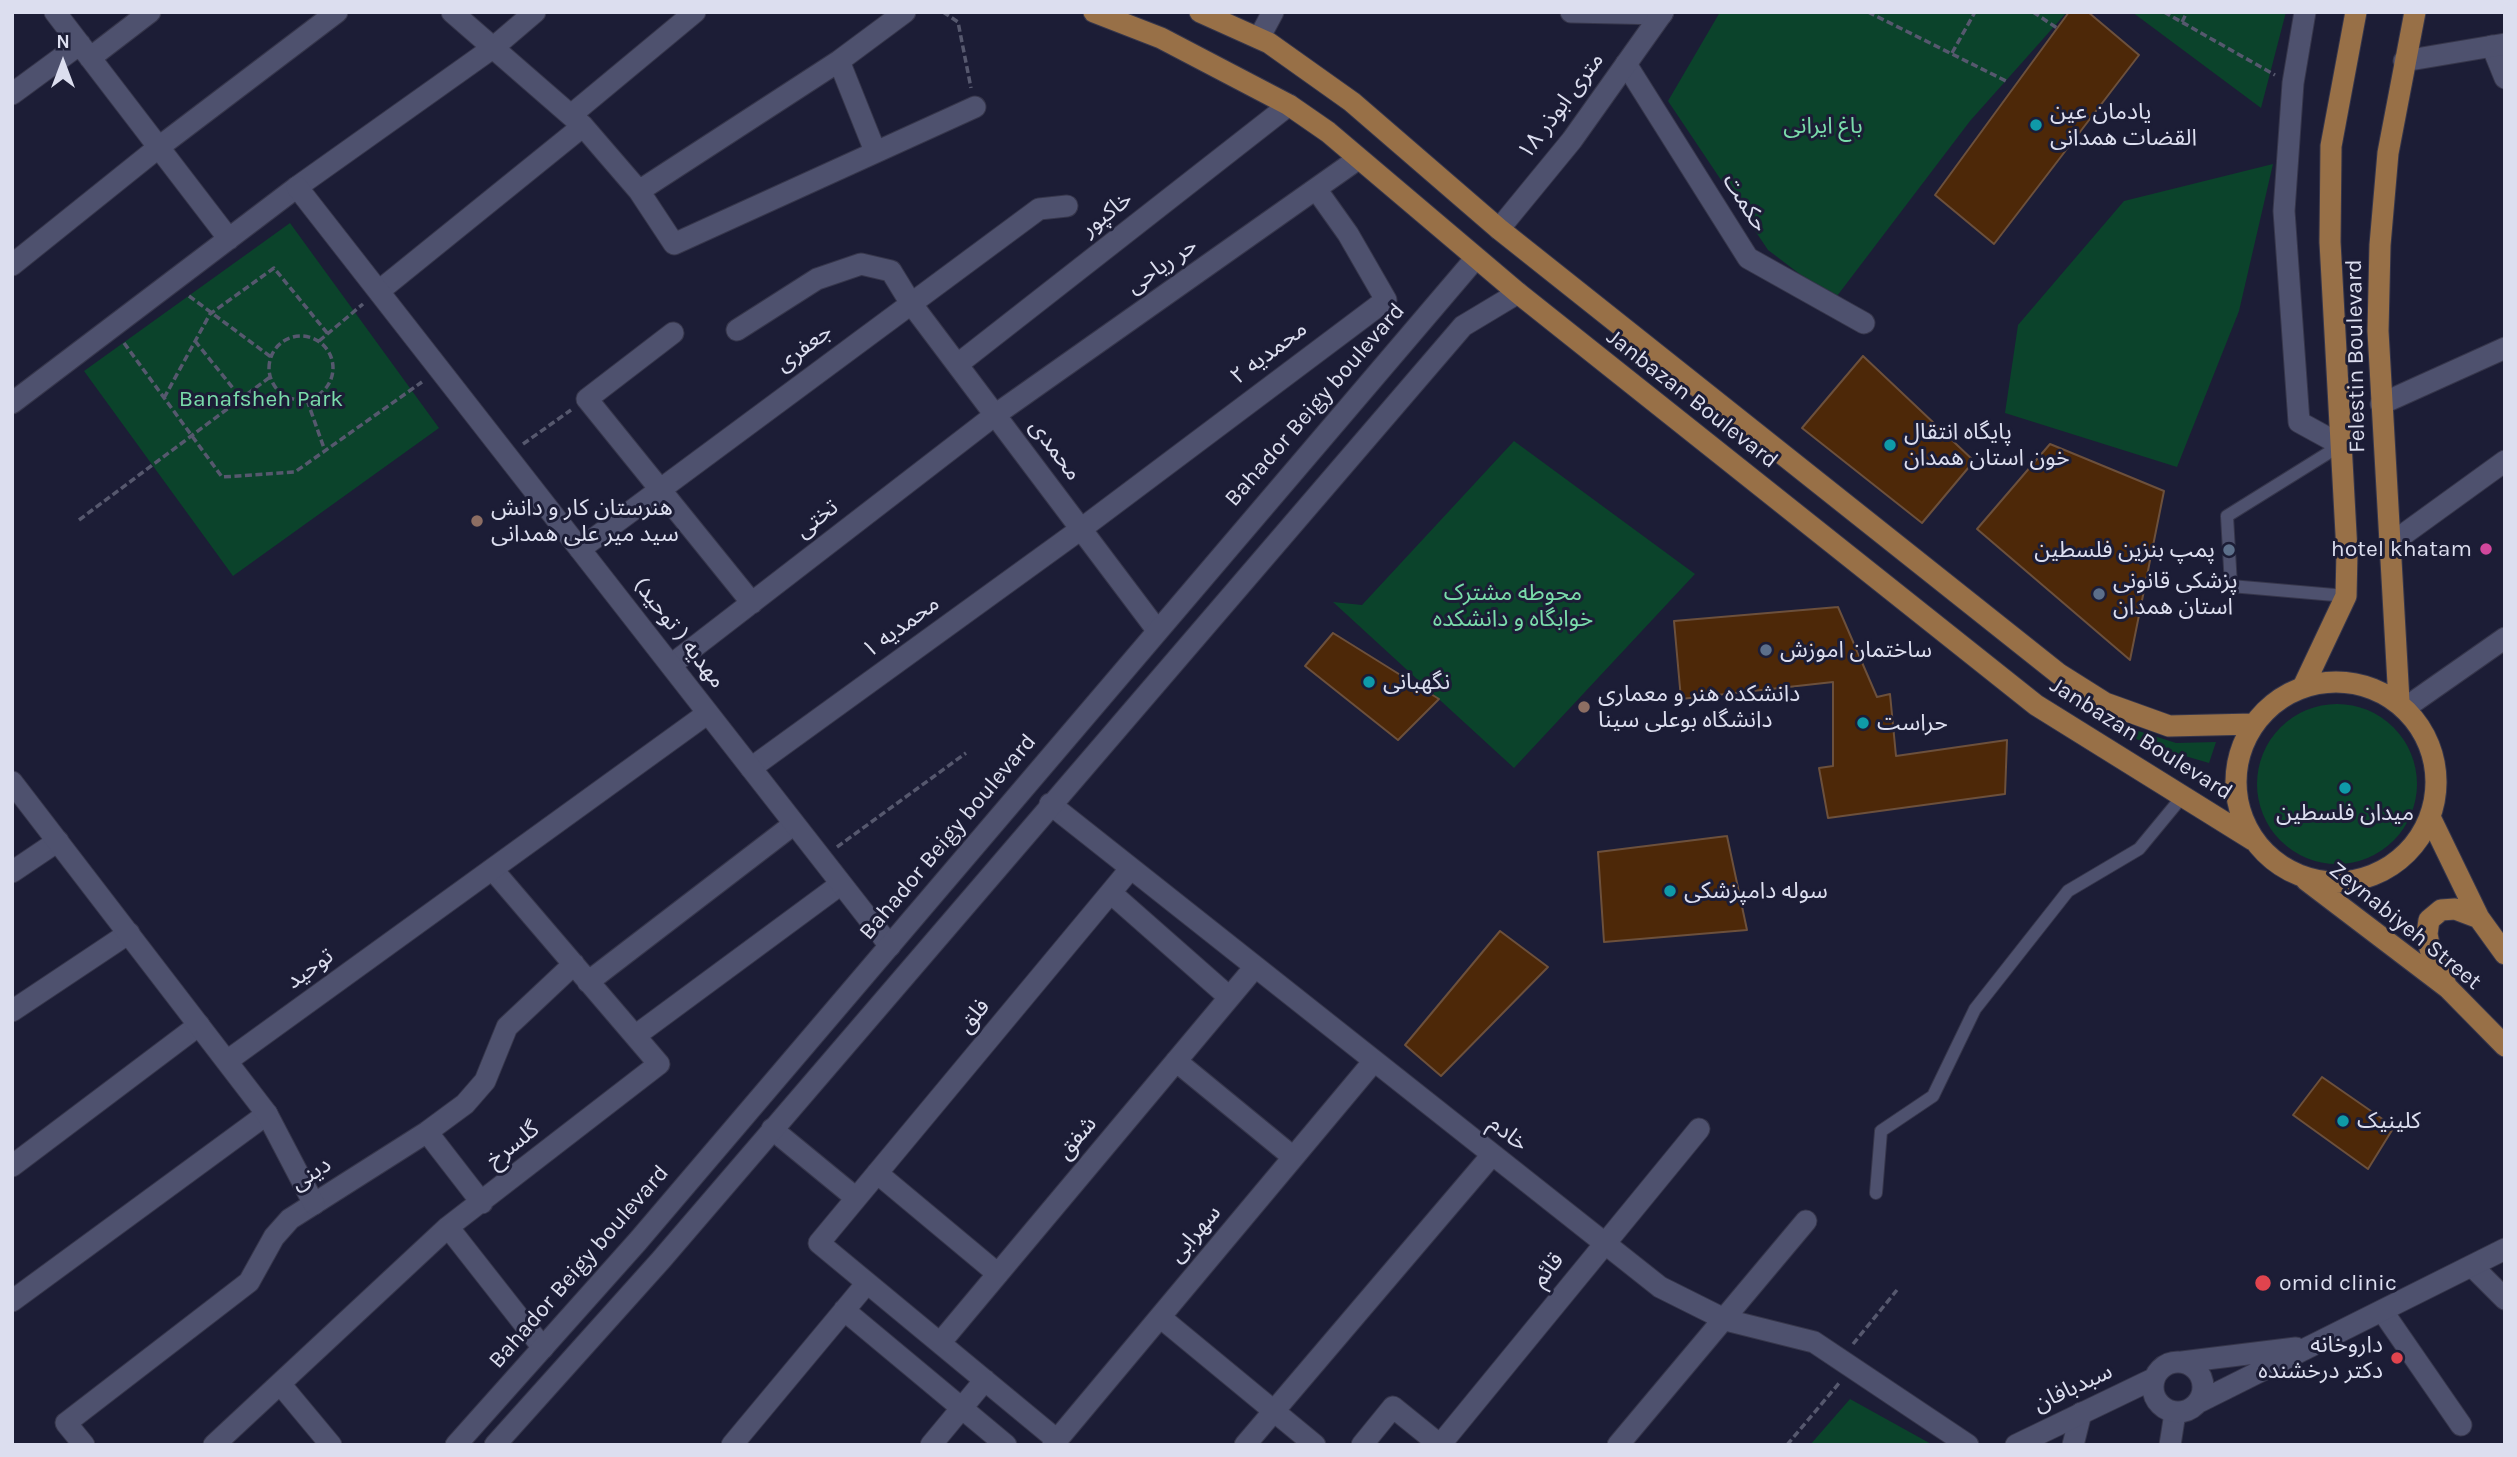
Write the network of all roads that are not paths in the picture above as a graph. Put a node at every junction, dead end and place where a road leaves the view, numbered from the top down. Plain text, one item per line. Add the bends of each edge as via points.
1 (55, 12) edge
2 (150, 12) edge
3 (337, 12) edge
4 (452, 12) edge
5 (535, 12) edge
6 (695, 12) edge
7 (905, 12) edge
8 (1094, 12) edge
9 (1200, 12) edge
10 (1273, 12) edge
11 (1571, 12) edge
12 (2305, 12) edge
13 (2356, 12) edge
14 (2415, 12) edge
15 (1662, 13) edge
16 (1259, 38) junction
17 (2498, 45) edge
18 (494, 47) junction
19 (85, 51) junction
20 (839, 61) junction
21 (2404, 61) junction
22 (1626, 64) junction
23 (2505, 78) edge
24 (12, 94) edge
25 (1289, 105) junction
26 (975, 107) road end
27 (577, 120) junction
28 (159, 147) junction
29 (875, 151) junction
30 (1358, 159) junction
31 (298, 187) junction
32 (1316, 189) junction
33 (639, 191) junction
34 (1067, 206) dead end
35 (1499, 229) junction
36 (229, 239) junction
37 (1475, 259) junction
38 (12, 265) edge
39 (379, 291) junction
40 (1518, 293) junction
41 (910, 302) junction
42 (1864, 323) dead end
43 (737, 330) dead end
44 (673, 333) dead end
45 (2505, 348) edge
46 (958, 365) junction
47 (12, 403) edge
48 (2381, 404) junction
49 (995, 415) junction
50 (2341, 445) junction
51 (2505, 461) edge
52 (659, 491) junction
53 (1081, 529) junction
54 (2389, 545) junction
55 (580, 549) junction
56 (2346, 596) junction
57 (752, 603) junction
58 (1157, 630) junction
59 (2505, 638) edge
60 (671, 665) junction
61 (2303, 687) junction
62 (2402, 704) junction
63 (708, 713) junction
64 (2254, 724) junction
65 (751, 768) junction
66 (12, 782) edge
67 (2182, 797) junction
68 (1050, 804) junction
69 (2431, 819) junction
70 (794, 824) junction
71 (2253, 840) junction
72 (58, 841) junction
73 (1131, 868) junction
74 (493, 870) junction
75 (12, 872) edge
76 (2302, 877) junction
77 (841, 884) junction
78 (1111, 893) junction
79 (2479, 918) junction
80 (129, 933) junction
81 (890, 946) junction
82 (2505, 954) edge
83 (574, 964) junction
84 (912, 964) junction
85 (1255, 967) junction
86 (588, 982) junction
87 (2448, 988) junction
88 (1229, 998) junction
89 (12, 1011) edge
90 (199, 1025) junction
91 (635, 1036) junction
92 (2505, 1046) edge
93 (227, 1061) junction
94 (1176, 1061) junction
95 (1374, 1061) junction
96 (267, 1114) junction
97 (772, 1129) junction
98 (1699, 1129) dead end
99 (427, 1132) junction
100 (1492, 1155) junction
101 (1293, 1157) junction
102 (12, 1166) edge
103 (877, 1173) junction
104 (1876, 1193) dead end
105 (856, 1198) junction
106 (482, 1203) junction
107 (314, 1204) junction
108 (1806, 1221) dead end
109 (448, 1227) junction
110 (1603, 1243) junction
111 (2505, 1249) edge
112 (2473, 1267) junction
113 (998, 1274) junction
114 (867, 1283) junction
115 (2505, 1299) edge
116 (12, 1301) edge
117 (844, 1310) junction
118 (2383, 1312) junction
119 (1160, 1317) junction
120 (1726, 1320) junction
121 (940, 1343) junction
122 (2316, 1345) junction
123 (543, 1348) junction
124 (2182, 1362) junction
125 (2153, 1379) junction
126 (985, 1380) junction
127 (281, 1385) junction
128 (2199, 1402) junction
129 (962, 1408) junction
130 (1275, 1412) junction
131 (2081, 1413) junction
132 (2175, 1413) junction
133 (2461, 1425) dead end
134 (1055, 1443) edge
135 (84, 1445) edge
136 (214, 1445) edge
137 (331, 1445) edge
138 (456, 1445) edge
139 (495, 1445) edge
140 (732, 1445) edge
141 (931, 1445) edge
142 (1006, 1445) edge
143 (1245, 1445) edge
144 (1315, 1445) edge
145 (1362, 1445) edge
146 (1440, 1445) edge
147 (1618, 1445) edge
148 (1968, 1445) edge
149 (2016, 1445) edge
150 (2073, 1445) edge
151 (2170, 1445) edge

1 - 19 street
2 - 19 street
3 - 28 street
4 - 18 street
5 - 18 street
6 - 27 street
7 - 20 street
8 - 25 main road, Janbazan Boulevard via 1161,38
9 - 16 main road, Janbazan Boulevard
10 - 16 street
11 - 15 street
12 - 50 street via 2292,83 2284,211 2299,422
13 - 50 main road, Felestin Boulevard via 2330,146 2330,242
14 - 21 main road, Felestin Boulevard
15 - 22 street, ۱۸ متری ابوذر
16 - 35 main road, Janbazan Boulevard via 1352,102
17 - 21 street
17 - 23 street
18 - 27 street
18 - 31 street
19 - 24 street
19 - 28 street
20 - 29 street
20 - 33 street
21 - 48 main road, Felestin Boulevard via 2388,153 2380,245
22 - 35 street, ۱۸ متری ابوذر
22 - 42 street, حکمت via 1748,258
25 - 30 main road, Janbazan Boulevard
25 - 46 street, خاکپور
26 - 29 street
27 - 33 street
27 - 39 street
28 - 36 street
28 - 38 street
29 - 33 street via 674,244
30 - 32 street, حر ریاحی
30 - 37 main road, Janbazan Boulevard
31 - 36 street
31 - 39 street, مهدیه ( توحید)
32 - 49 street, حر ریاحی
32 - 53 street, محمدیه ۲ via 1386,300
34 - 41 street, جعفری via 1039,209
35 - 64 main road, Janbazan Boulevard via 2059,674 2105,703 2169,726
36 - 47 street
37 - 40 main road, Janbazan Boulevard
37 - 58 street, Bahador Beigy boulevard
39 - 55 street, مهدیه ( توحید)
40 - 67 main road, Janbazan Boulevard via 2036,705
40 - 68 street via 1462,326
41 - 43 street, محمدی via 891,271 861,264 817,279
41 - 46 street, محمدی
41 - 52 street, جعفری
44 - 52 street via 587,399
45 - 48 street
46 - 49 street, محمدی
48 - 54 main road, Felestin Boulevard
49 - 53 street, محمدی
49 - 57 street, تختی
50 - 56 main road, Felestin Boulevard
50 - 56 lane via 2227,516 2231,586
51 - 54 street
52 - 55 street, جعفری
52 - 57 street
53 - 58 street, محمدی
53 - 65 street, محمدیه ۱
54 - 62 main road, Felestin Boulevard
55 - 60 street, مهدیه ( توحید)
56 - 61 main road, Felestin Boulevard
57 - 60 street, تختی
58 - 81 street, Bahador Beigy boulevard
59 - 62 street
60 - 63 street, مهدیه ( توحید)
61 - 62 main road via 2334,681 2365,685
61 - 64 main road via 2275,701
62 - 69 main road via 2424,731 2435,759 2437,789
63 - 65 street, مهدیه ( توحید)
63 - 74 street, توحید
64 - 71 main road via 2239,751 2235,782 2239,812
65 - 70 street, مهدیه ( توحید)
66 - 72 street
67 - 71 main road, Janbazan Boulevard
67 - 104 lane via 2138,849 2068,891 1975,1009 1933,1096 1881,1130
68 - 73 street, خادم
68 - 84 street
69 - 76 main road via 2415,846 2392,866 2363,879 2332,883
69 - 79 main road, Zeynabiyeh Street
70 - 77 street, مهدیه ( توحید)
70 - 86 street
71 - 76 main road via 2274,862
72 - 75 street
72 - 80 street
73 - 78 street, فلق
73 - 85 street, خادم
74 - 83 street, گلسرخ
74 - 93 street, توحید
76 - 87 main road, Zeynabiyeh Street
77 - 81 street, مهدیه ( توحید)
77 - 91 street
78 - 88 street
78 - 103 street, فلق
79 - 82 main road, Zeynabiyeh Street
79 - 87 main road via 2455,909 2441,910 2429,920 2430,948
80 - 89 street
80 - 90 street
81 - 84 street, مهدیه ( توحید)
81 - 123 street, Bahador Beigy boulevard
83 - 86 street, گلسرخ
83 - 99 street, دینی via 507,1027 476,1094
84 - 97 street
85 - 88 street, شفق
85 - 95 street, خادم
86 - 91 street, گلسرخ
87 - 92 main road, Zeynabiyeh Street
88 - 94 street, شفق
90 - 93 street
90 - 102 street
91 - 106 street, گلسرخ via 659,1064
93 - 96 street
94 - 101 street
94 - 113 street, شفق
95 - 100 street, خادم
95 - 101 street, سهرابی
96 - 107 street
96 - 116 street
97 - 105 street
97 - 139 street
98 - 110 street, قائم
99 - 106 street
99 - 107 street, دینی
100 - 110 street, خادم
100 - 130 street
101 - 119 street, سهرابی
103 - 105 street, فلق
103 - 113 street
105 - 114 street, فلق via 819,1243
106 - 109 street, گلسرخ
107 - 135 street, دینی via 290,1219 274,1237 249,1282 231,1298 66,1423
108 - 120 street
109 - 123 street
109 - 127 street, گلسرخ
110 - 120 street, خادم via 1660,1287
110 - 146 street, قائم
111 - 112 street
112 - 115 street
112 - 118 street
113 - 121 street, شفق
114 - 117 street
114 - 121 street
117 - 129 street
117 - 140 street
118 - 122 street
118 - 133 street
119 - 130 street
119 - 134 street, سهرابی
120 - 147 street
120 - 148 street, خادم via 1814,1342
121 - 126 street
122 - 124 street
122 - 128 street
123 - 138 street, Bahador Beigy boulevard
124 - 125 street via 2168,1364
124 - 128 street via 2202,1377
125 - 131 street, سبدبافان
125 - 132 street via 2156,1401
126 - 129 street
126 - 134 street
127 - 136 street, گلسرخ
127 - 137 street
128 - 132 street
129 - 141 street
129 - 142 street
130 - 143 street
130 - 144 street
131 - 149 street, سبدبافان
131 - 150 street
132 - 151 street
145 - 146 street, قائم via 1393,1407

